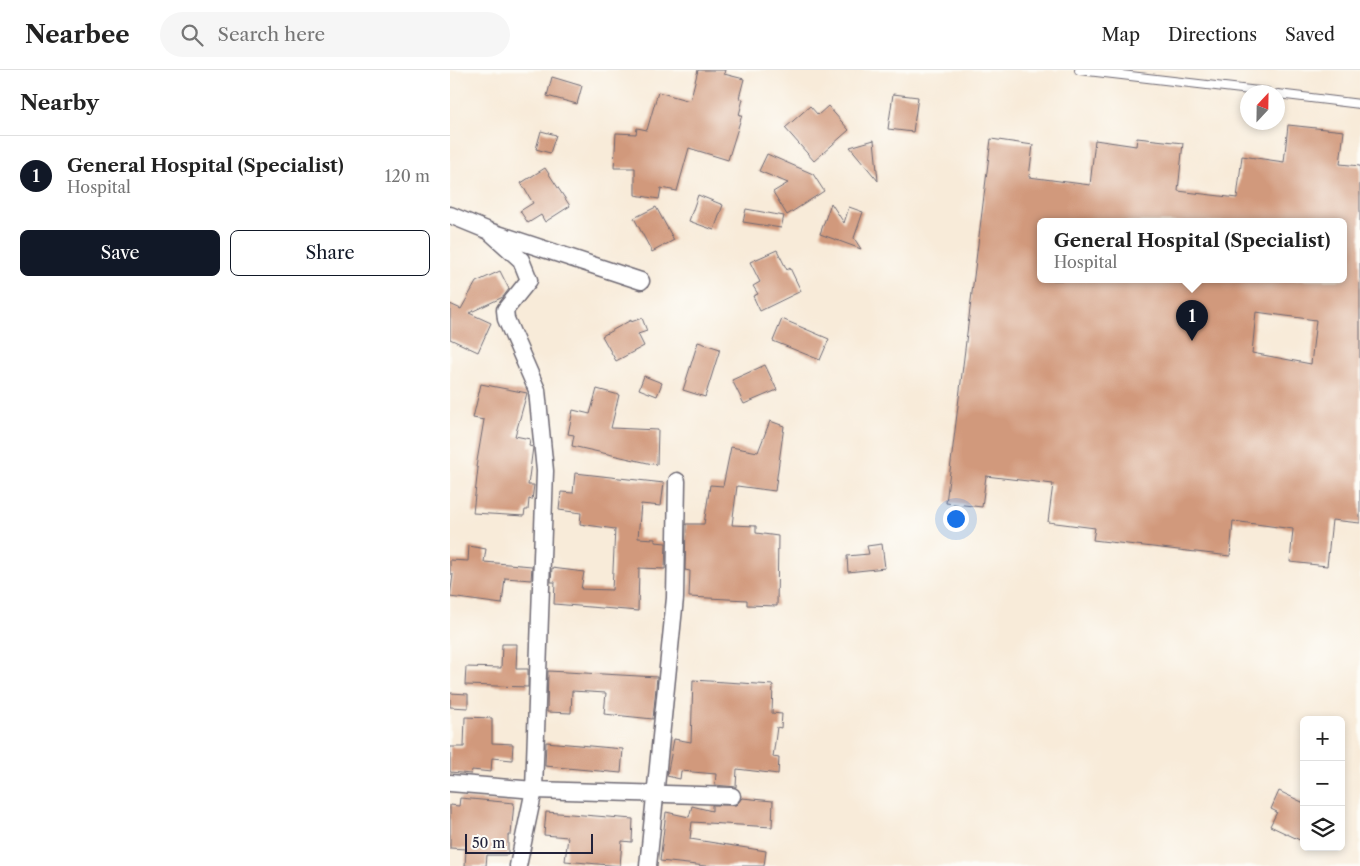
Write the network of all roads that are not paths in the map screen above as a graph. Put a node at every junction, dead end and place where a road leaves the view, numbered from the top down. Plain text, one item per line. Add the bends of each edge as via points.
1 (1079, 70) edge
2 (1240, 89) edge
3 (1285, 95) edge
4 (1360, 104) edge
5 (450, 215) edge
6 (489, 231) junction
7 (641, 281) dead end
8 (677, 481) dead end
9 (450, 783) edge
10 (534, 790) junction
11 (655, 793) junction
12 (732, 796) dead end
13 (518, 866) edge
14 (648, 866) edge

1 - 2 lane
3 - 4 lane
5 - 6 street
6 - 7 street
6 - 10 street via 521,260 529,280 505,310 537,390 544,471
8 - 11 street via 675,598
9 - 10 street
10 - 11 street
10 - 13 street
11 - 12 street
11 - 14 street

